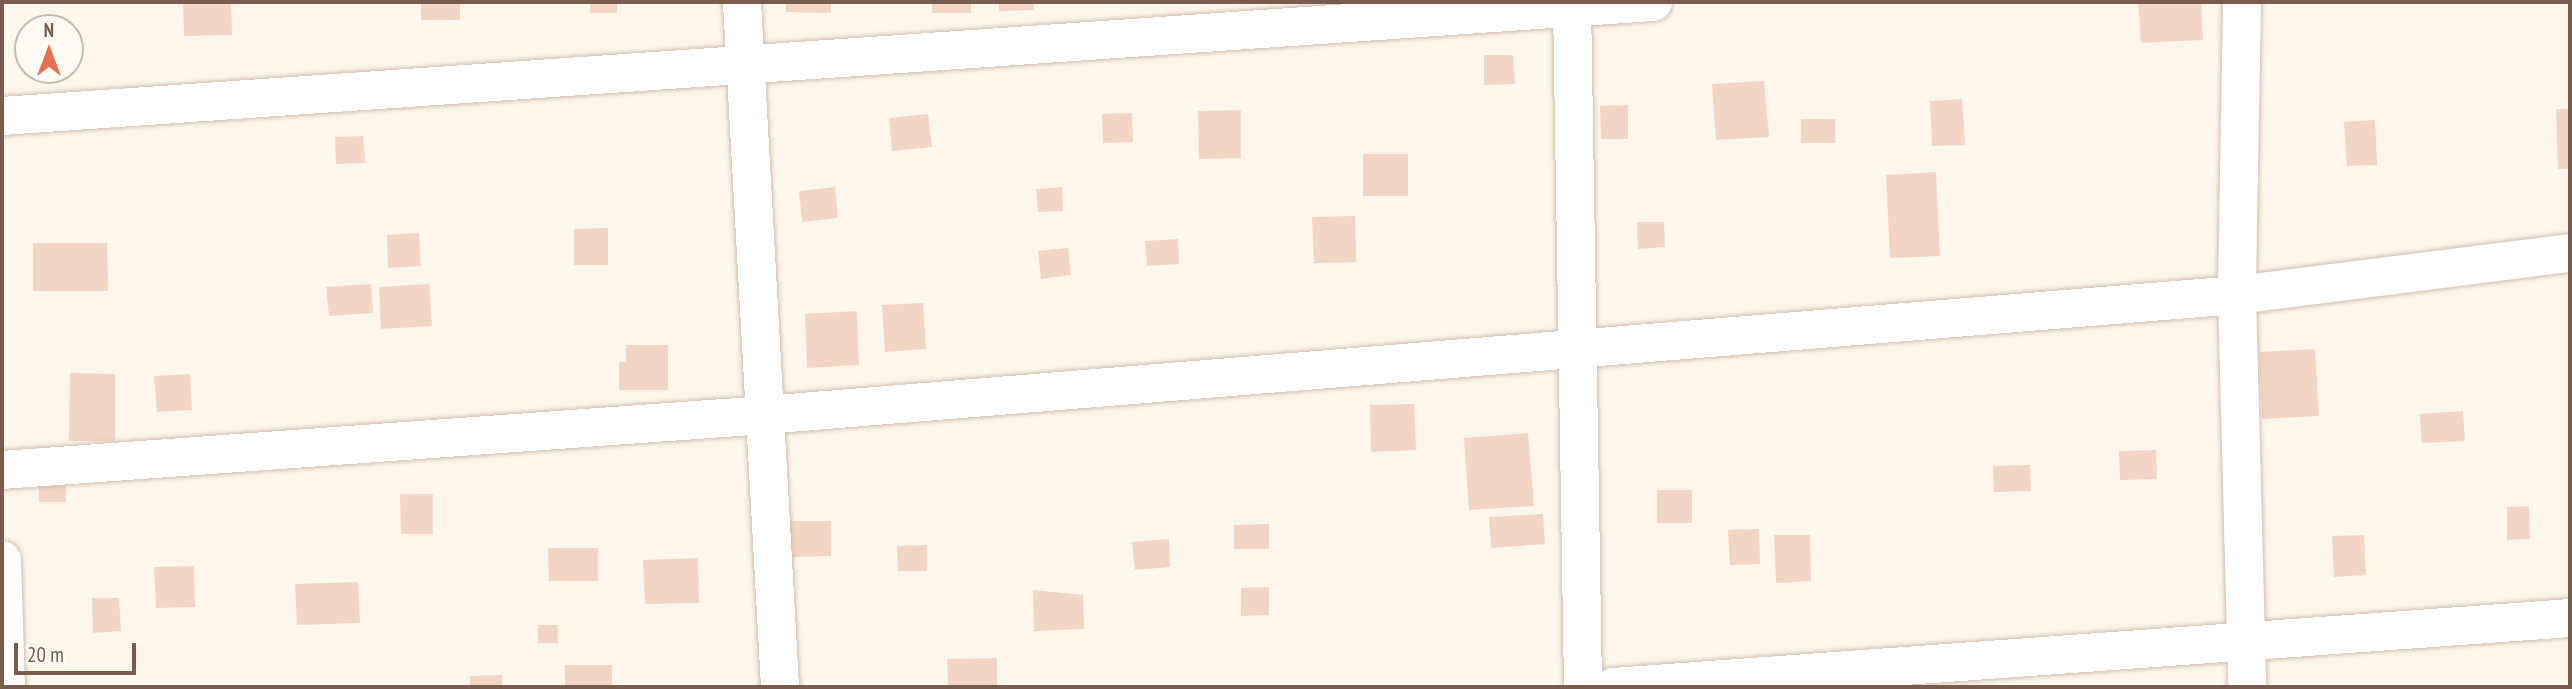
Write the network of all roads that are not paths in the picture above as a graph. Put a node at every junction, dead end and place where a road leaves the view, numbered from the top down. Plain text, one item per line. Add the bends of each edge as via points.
1 (742, 2) edge
2 (1653, 2) edge
3 (2242, 2) edge
4 (1572, 6) edge
5 (745, 65) junction
6 (2, 116) edge
7 (2570, 253) edge
8 (2237, 295) junction
9 (1577, 349) junction
10 (765, 415) junction
11 (2, 470) edge
12 (2, 560) edge
13 (2570, 618) edge
14 (2246, 638) junction
15 (6, 687) edge
16 (780, 687) edge
17 (1583, 687) edge
18 (1613, 687) edge
19 (2247, 687) edge

1 - 5 street
2 - 4 street
3 - 8 street
4 - 5 street
4 - 9 street
5 - 6 street
5 - 10 street
7 - 8 street
8 - 9 street
8 - 14 street
9 - 10 street
9 - 17 street
10 - 11 street
10 - 16 street
12 - 15 street
13 - 14 street
14 - 18 street
14 - 19 street

